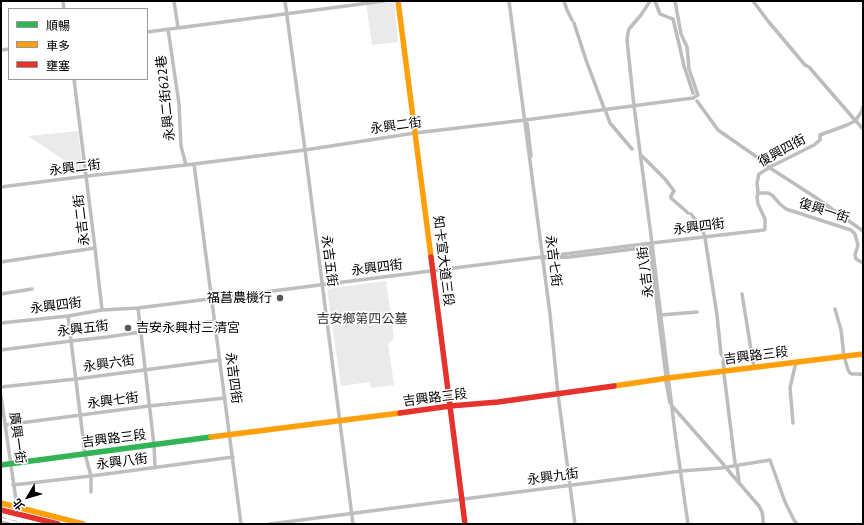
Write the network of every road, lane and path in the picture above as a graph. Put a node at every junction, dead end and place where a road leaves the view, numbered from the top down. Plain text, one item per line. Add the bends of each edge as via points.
1 (174, 1) edge
2 (285, 1) edge
3 (384, 1) edge
4 (398, 1) edge
5 (509, 1) edge
6 (650, 1) edge
7 (675, 1) edge
8 (287, 14) junction
9 (178, 28) junction
10 (168, 29) junction
11 (148, 32) edge
12 (74, 80) edge
13 (634, 106) junction
14 (863, 107) edge
15 (525, 120) junction
16 (415, 133) junction
17 (306, 150) junction
18 (194, 164) junction
19 (186, 165) junction
20 (86, 176) junction
21 (1, 187) edge
22 (758, 193) junction
23 (756, 231) joint
24 (652, 243) junction
25 (95, 248) junction
26 (542, 256) junction
27 (1, 262) edge
28 (863, 263) edge
29 (433, 271) junction
30 (322, 284) junction
31 (32, 289) dead end
32 (1, 294) edge
33 (742, 294) dead end
34 (212, 298) junction
35 (138, 308) junction
36 (836, 309) dead end
37 (102, 310) junction
38 (697, 312) dead end
39 (661, 315) junction
40 (68, 316) junction
41 (215, 321) junction
42 (1, 323) edge
43 (140, 332) junction
44 (71, 341) junction
45 (1, 350) edge
46 (863, 354) edge
47 (844, 356) junction
48 (220, 360) junction
49 (796, 362) junction
50 (754, 368) junction
51 (145, 369) junction
52 (863, 375) edge
53 (668, 378) junction
54 (76, 379) junction
55 (1, 388) edge
56 (558, 394) junction
57 (1, 396) edge
58 (225, 398) junction
59 (149, 406) junction
60 (450, 406) junction
61 (80, 415) junction
62 (340, 421) junction
63 (793, 423) dead end
64 (5, 425) junction
65 (230, 435) junction
66 (154, 445) junction
67 (85, 454) junction
68 (233, 457) junction
69 (10, 464) junction
70 (1, 465) edge
71 (155, 468) junction
72 (681, 471) junction
73 (91, 476) junction
74 (13, 485) junction
75 (570, 485) junction
76 (91, 492) dead end
77 (462, 499) junction
78 (1, 503) edge
79 (17, 507) junction
80 (1, 510) edge
81 (352, 514) junction
82 (794, 520) junction
83 (1, 522) edge
84 (9, 524) edge
85 (58, 524) edge
86 (83, 524) edge
87 (241, 524) edge
88 (270, 524) edge
89 (353, 524) edge
90 (465, 524) edge
91 (575, 524) edge
92 (688, 524) edge
93 (792, 524) edge
94 (797, 524) edge

1 - 9 street
2 - 8 street, 永吉五街
3 - 8 street
4 - 16 street, 知卡宣大道三段
5 - 15 street, 永吉七街
6 - 13 street, 永吉八街 via 628,33
7 - 13 street, 永興二街 via 681,34 687,47 690,69 698,94 693,98
8 - 9 street
8 - 17 street, 永吉五街
9 - 10 street
10 - 11 street
10 - 19 street, 永興二街622巷 via 179,104 181,146
12 - 20 street, 永吉二街
13 - 15 street, 永興二街
13 - 24 street, 永吉八街
14 - 22 street, 復興四街 via 854,121 820,135 820,140 814,145 759,174
15 - 16 street, 永興二街
15 - 26 street, 永吉七街
16 - 17 street, 永興二街
16 - 29 street, 知卡宣大道三段
17 - 18 street, 永興二街
17 - 30 street, 永吉五街
18 - 19 street, 永興二街
18 - 34 street, 永吉四街
19 - 20 street, 永興二街
20 - 21 street, 永興二街
20 - 25 street, 永吉二街
22 - 23 street, 復興四街 via 758,204 765,219 765,229
22 - 28 street, 復興一街 via 772,195 786,209 851,230 858,245 856,259
23 - 24 street, 永興四街
24 - 26 street, 永興四街
24 - 39 street, 永吉八街
25 - 27 street
25 - 37 street, 永吉二街
26 - 29 street, 永興四街
26 - 56 street, 永吉七街
29 - 30 street, 永興四街
29 - 60 street, 知卡宣大道三段
30 - 34 street, 永興四街
30 - 62 street, 永吉五街
31 - 32 street
33 - 50 street
34 - 35 street, 永興四街
34 - 41 street, 永吉四街
35 - 37 street, 永興四街
35 - 43 street
36 - 47 street
37 - 40 street, 永興四街
38 - 39 street
39 - 53 street, 永吉八街
40 - 42 street, 永興四街
40 - 44 street
41 - 43 street, 永興五街
41 - 48 street, 永吉四街
43 - 44 street, 永興五街
43 - 51 street
44 - 45 street, 永興五街
44 - 54 street
46 - 47 street, 吉興路三段
47 - 49 street, 吉興路三段
47 - 52 street via 850,373
48 - 51 street, 永興六街
48 - 58 street, 永吉四街
49 - 50 street, 吉興路三段
49 - 63 street via 790,388
50 - 53 street, 吉興路三段
51 - 54 street, 永興六街
51 - 59 street
53 - 56 street, 吉興路三段
53 - 72 street, 永吉八街
54 - 55 street, 永興六街
54 - 61 street
56 - 60 street, 吉興路三段
56 - 75 street, 永吉七街
57 - 64 street, 廣興一街
58 - 59 street, 永興七街
58 - 65 street, 永吉四街
59 - 61 street, 永興七街
59 - 66 street
60 - 62 street, 吉興路三段
60 - 77 street, 知卡宣大道三段
61 - 64 street, 永興七街
61 - 67 street
62 - 65 street, 吉興路三段
62 - 81 street, 永吉五街
64 - 69 street, 廣興一街
65 - 66 street, 吉興路三段
65 - 68 street, 永吉四街
66 - 67 street, 吉興路三段
66 - 71 street
67 - 69 street, 吉興路三段
67 - 73 street
68 - 71 street, 永興八街
68 - 87 street, 永吉四街
69 - 70 street, 吉興路三段
69 - 74 street, 廣興一街
71 - 73 street, 永興八街
72 - 75 street, 永興九街
72 - 82 street, 永興九街 via 770,460
72 - 92 street, 永吉八街
73 - 74 street, 永興八街
73 - 76 street
74 - 79 street, 廣興一街
75 - 77 street, 永興九街
75 - 91 street, 永吉七街
77 - 81 street, 永興九街
77 - 90 street, 知卡宣大道三段
78 - 79 street
79 - 86 street
80 - 85 street
81 - 88 street, 永興九街
81 - 89 street, 永吉五街
82 - 93 street
82 - 94 street, 永興九街
83 - 84 street

